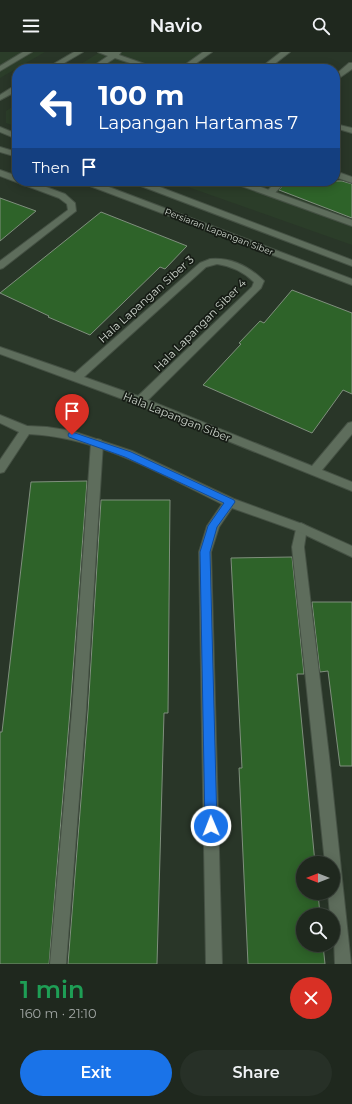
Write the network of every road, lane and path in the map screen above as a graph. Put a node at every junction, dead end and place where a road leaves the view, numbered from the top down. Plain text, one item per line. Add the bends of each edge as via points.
1 (28, 52) edge
2 (79, 52) edge
3 (102, 52) edge
4 (208, 52) edge
5 (286, 52) edge
6 (116, 54) edge
7 (59, 64) edge
8 (101, 64) edge
9 (142, 64) edge
10 (190, 64) edge
11 (270, 64) edge
12 (352, 65) edge
13 (0, 69) edge
14 (340, 75) edge
15 (12, 91) edge
16 (0, 98) edge
17 (0, 128) edge
18 (340, 129) edge
19 (351, 130) edge
20 (12, 134) edge
21 (0, 149) edge
22 (12, 153) edge
23 (0, 173) edge
24 (340, 176) edge
25 (12, 178) edge
26 (352, 180) edge
27 (34, 186) edge
28 (98, 186) edge
29 (149, 186) edge
30 (250, 186) edge
31 (277, 186) edge
32 (270, 193) junction
33 (352, 223) edge
34 (352, 263) edge
35 (0, 266) edge
36 (240, 268) joint
37 (352, 282) edge
38 (0, 350) edge
39 (77, 377) junction
40 (140, 401) junction
41 (0, 419) edge
42 (352, 426) edge
43 (26, 430) junction
44 (97, 443) junction
45 (0, 469) edge
46 (314, 472) junction
47 (352, 487) edge
48 (230, 502) junction
49 (301, 528) junction
50 (352, 552) edge
51 (332, 856) edge
52 (337, 900) edge
53 (58, 964) edge
54 (214, 964) edge
55 (343, 964) edge

1 - 13 street
2 - 7 street
3 - 6 street
4 - 10 street
5 - 11 street
6 - 8 street
6 - 9 street
12 - 14 street
15 - 16 street
17 - 20 street
18 - 19 street
21 - 22 street
23 - 25 street
24 - 26 street
27 - 35 street via 62,196 71,203 72,211
28 - 37 street, Persiaran Lapangan Siber
29 - 34 street, Persiaran Lapangan Siber
30 - 32 street
31 - 32 street
32 - 33 street
36 - 39 street, Hala Lapangan Siber 3 via 215,261 203,265
36 - 40 street, Hala Lapangan Siber 4 via 254,275 259,282 256,288
38 - 39 street, Hala Lapangan Siber
39 - 40 street, Hala Lapangan Siber
40 - 46 street, Hala Lapangan Siber
41 - 43 street
42 - 46 street
43 - 44 street via 72,435
43 - 45 street
44 - 48 street via 128,454
44 - 53 street via 79,711
46 - 47 street, Hala Lapangan Siber
48 - 49 street
48 - 54 street via 213,526 205,552
49 - 50 street
49 - 51 street via 298,548
52 - 55 street

